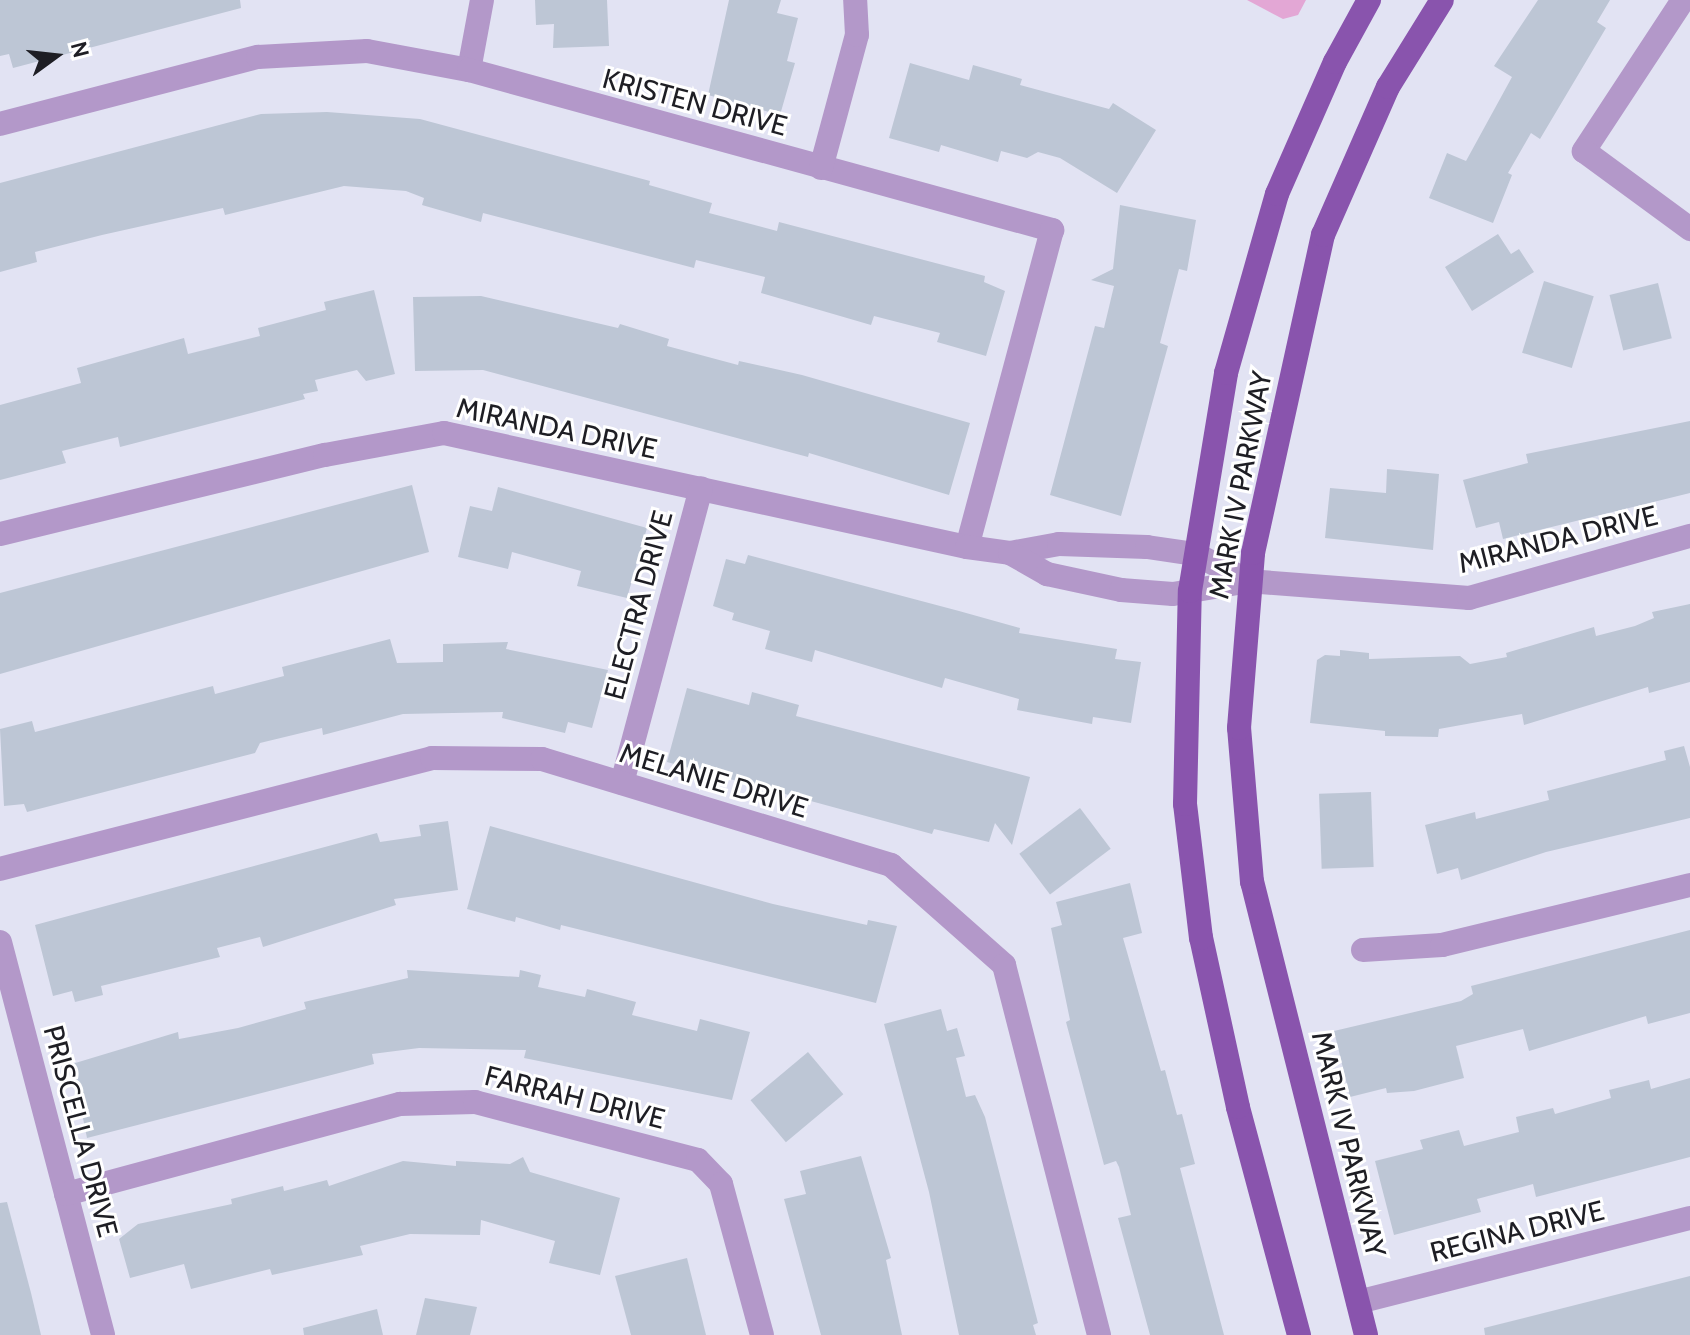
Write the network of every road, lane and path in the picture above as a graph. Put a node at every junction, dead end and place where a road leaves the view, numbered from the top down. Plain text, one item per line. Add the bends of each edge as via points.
1 (482, 0) edge
2 (855, 0) edge
3 (1369, 0) edge
4 (1442, 0) edge
5 (1683, 0) edge
6 (469, 70) junction
7 (0, 124) edge
8 (821, 168) junction
9 (1690, 229) edge
10 (701, 488) junction
11 (0, 534) edge
12 (1690, 536) edge
13 (967, 547) junction
14 (1010, 553) junction
15 (1195, 554) junction
16 (1248, 581) junction
17 (1190, 591) junction
18 (622, 783) junction
19 (0, 869) edge
20 (1690, 885) edge
21 (0, 942) edge
22 (1363, 950) dead end
23 (66, 1194) junction
24 (1690, 1218) edge
25 (1358, 1302) junction
26 (103, 1335) edge
27 (762, 1335) edge
28 (1099, 1335) edge
29 (1299, 1335) edge
30 (1366, 1335) edge

1 - 6 street
2 - 8 street via 857,35
3 - 15 main road, MARK IV PARKWAY via 1335,62 1277,194 1226,373
4 - 16 main road, MARK IV PARKWAY via 1388,87 1323,235
5 - 9 street via 1584,151
6 - 7 street, KRISTEN DRIVE via 367,51 258,57
6 - 8 street, KRISTEN DRIVE
8 - 13 street, KRISTEN DRIVE via 1052,230
10 - 11 street, MIRANDA DRIVE via 444,433 325,455
10 - 13 street, MIRANDA DRIVE
10 - 18 street, ELECTRA DRIVE
12 - 16 street, MIRANDA DRIVE via 1469,598
13 - 14 street, MIRANDA DRIVE
14 - 15 street, MIRANDA DRIVE via 1059,544
14 - 17 street, MIRANDA DRIVE via 1047,574 1088,586
15 - 16 street, MIRANDA DRIVE
15 - 17 main road, MARK IV PARKWAY
16 - 17 street, MIRANDA DRIVE
16 - 25 main road, MARK IV PARKWAY via 1239,728 1252,882
17 - 29 main road, MARK IV PARKWAY via 1185,804 1201,938 1238,1107
18 - 19 street, MELANIE DRIVE via 542,759 432,758
18 - 28 street, MELANIE DRIVE via 891,865 1004,965
20 - 22 street via 1442,945
21 - 23 street, PRISCELLA DRIVE
23 - 26 street, PRISCELLA DRIVE
23 - 27 street, FARRAH DRIVE via 386,1107 475,1102 698,1160 721,1184
24 - 25 street, REGINA DRIVE
25 - 30 main road, MARK IV PARKWAY

